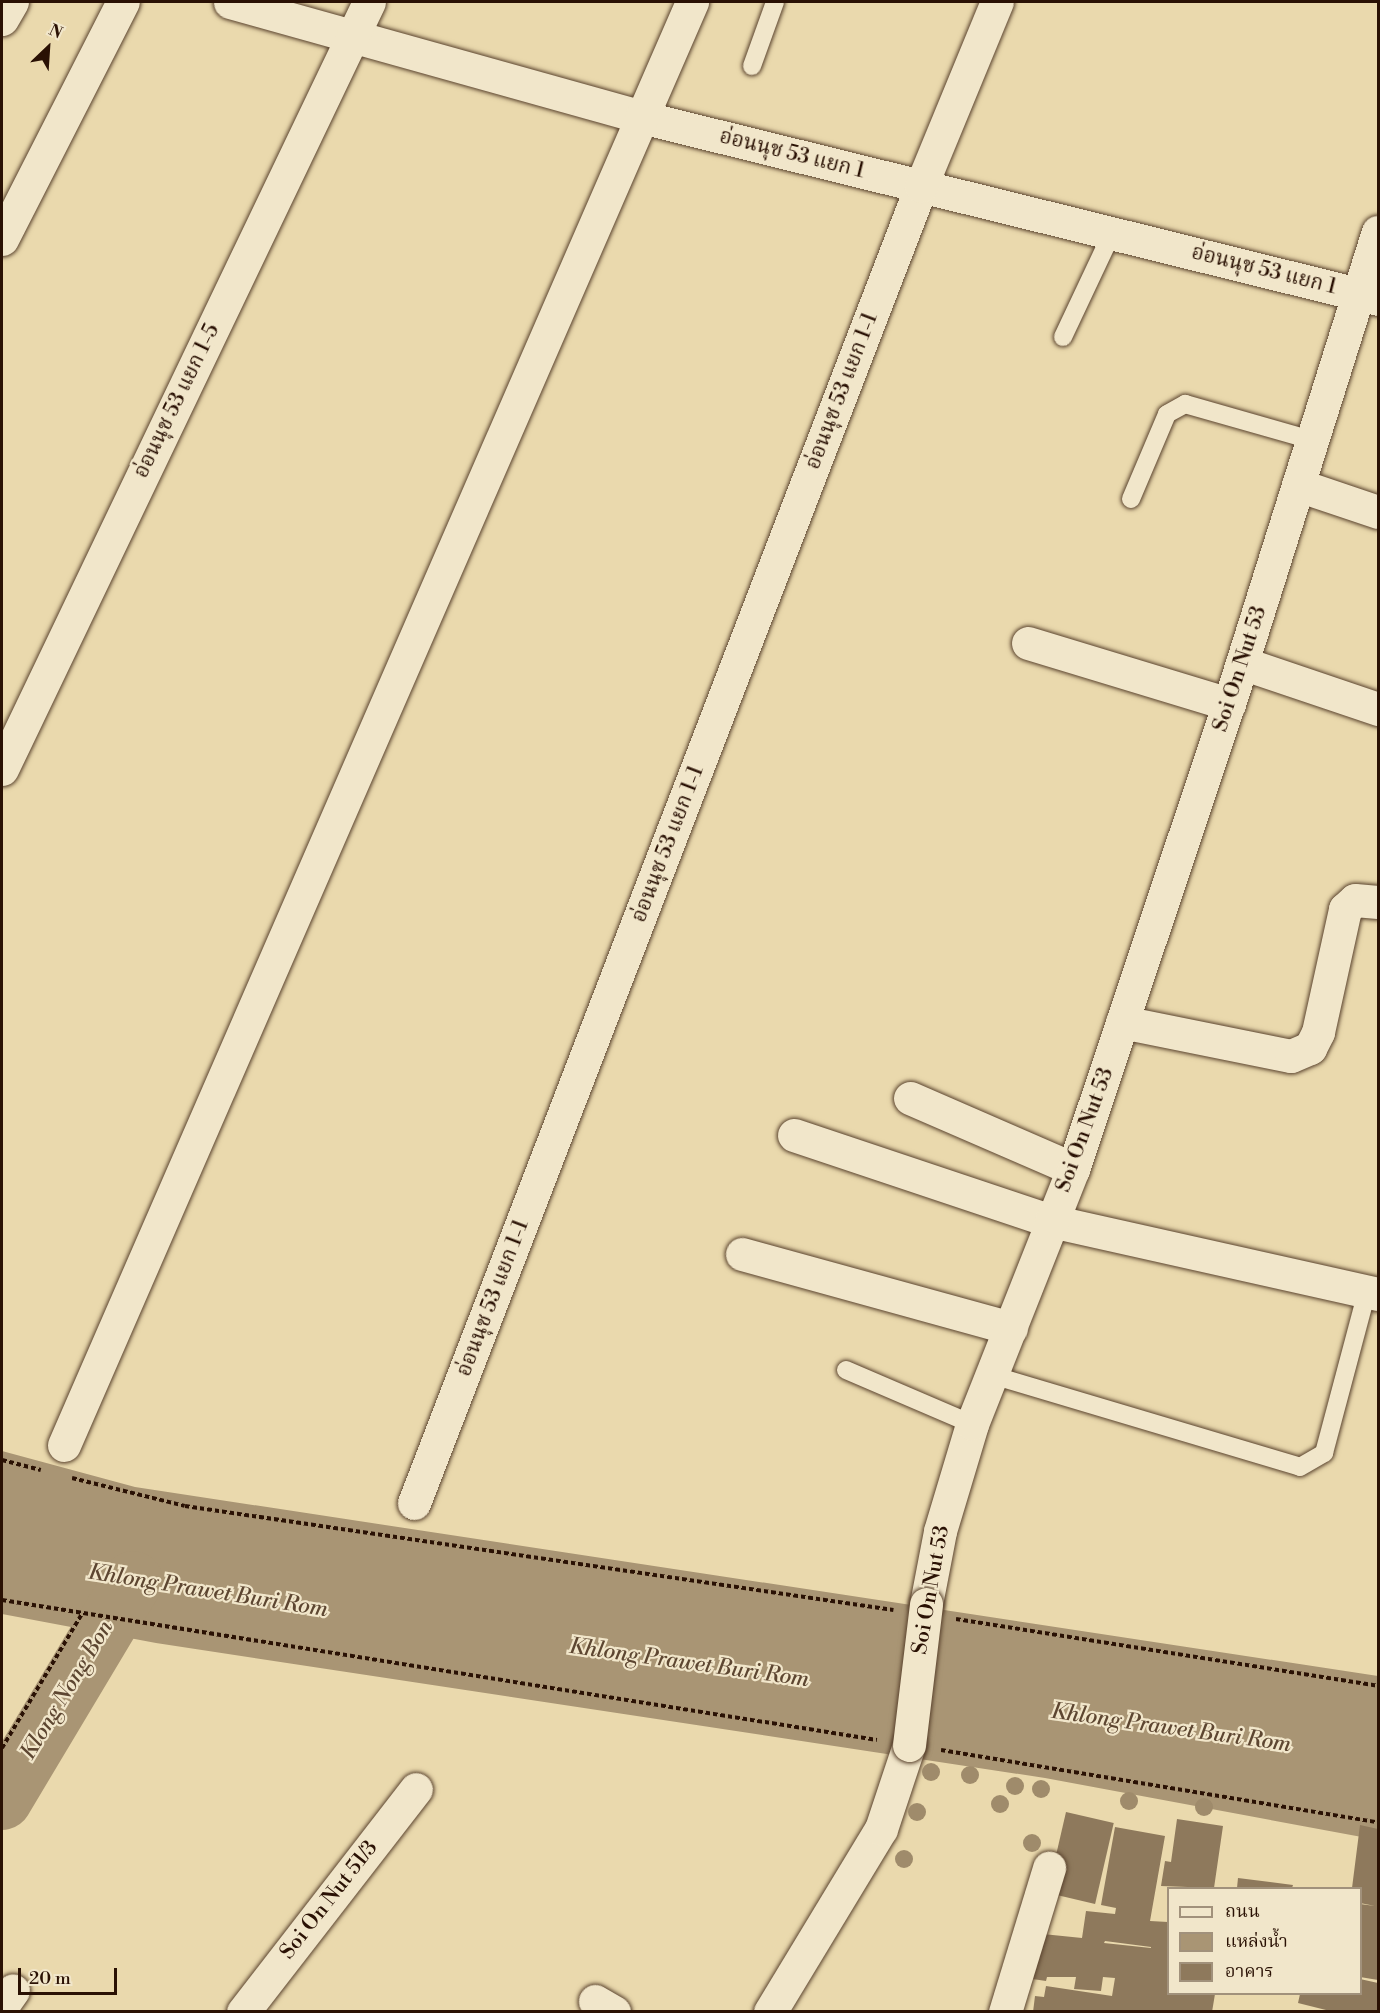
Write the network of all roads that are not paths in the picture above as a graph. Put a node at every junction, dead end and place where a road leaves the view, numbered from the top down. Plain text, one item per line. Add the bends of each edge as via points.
1 (12, 2) edge
2 (123, 2) edge
3 (230, 2) edge
4 (369, 2) edge
5 (692, 2) edge
6 (775, 2) edge
7 (997, 2) edge
8 (2, 19) edge
9 (353, 33) junction
10 (752, 66) dead end
11 (641, 117) junction
12 (921, 186) junction
13 (1378, 232) edge
14 (1112, 233) junction
15 (2, 239) edge
16 (1368, 296) edge
17 (1063, 337) dead end
18 (1311, 440) junction
19 (1298, 484) junction
20 (1131, 499) dead end
21 (1378, 512) edge
22 (1028, 643) dead end
23 (1242, 663) junction
24 (1230, 704) junction
25 (1378, 709) edge
26 (2, 769) edge
27 (1378, 902) edge
28 (1122, 1022) junction
29 (910, 1098) dead end
30 (794, 1136) dead end
31 (1073, 1169) junction
32 (1051, 1221) junction
33 (742, 1254) dead end
34 (1373, 1292) edge
35 (1011, 1328) junction
36 (846, 1370) dead end
37 (992, 1375) junction
38 (972, 1424) junction
39 (56, 1458) road end
40 (414, 1503) dead end
41 (416, 1789) dead end
42 (1049, 1868) dead end
43 (243, 2012) edge
44 (770, 2012) edge
45 (1005, 2012) edge

1 - 8 street
2 - 15 street
3 - 9 street, อ่อนนุช 53 แยก 1
4 - 9 street, อ่อนนุช 53 แยก 1-5
5 - 11 street
6 - 10 lane
7 - 12 street, อ่อนนุช 53 แยก 1-1
9 - 11 street, อ่อนนุช 53 แยก 1
9 - 26 street, อ่อนนุช 53 แยก 1-5
11 - 12 street, อ่อนนุช 53 แยก 1
11 - 39 street
12 - 14 street, อ่อนนุช 53 แยก 1
12 - 40 street, อ่อนนุช 53 แยก 1-1
13 - 16 street, Soi On Nut 53
14 - 16 street, อ่อนนุช 53 แยก 1
14 - 17 lane
16 - 18 street, Soi On Nut 53
18 - 19 street, Soi On Nut 53
18 - 20 lane via 1185,404 1167,414
19 - 21 street
19 - 23 street, Soi On Nut 53
22 - 24 street
23 - 24 street, Soi On Nut 53
23 - 25 street
24 - 28 street, Soi On Nut 53
27 - 28 street via 1355,900 1345,909 1318,1032 1310,1048 1291,1056
28 - 31 street, Soi On Nut 53
29 - 31 street
30 - 32 street
31 - 32 street, Soi On Nut 53
32 - 34 street
32 - 35 street, Soi On Nut 53
33 - 35 street
34 - 37 lane via 1324,1453 1300,1467
35 - 37 street, Soi On Nut 53
36 - 38 lane
37 - 38 street, Soi On Nut 53
38 - 44 street, Soi On Nut 53, bridge via 940,1531 909,1745 881,1829
41 - 43 street, Soi On Nut 51/3
42 - 45 street

